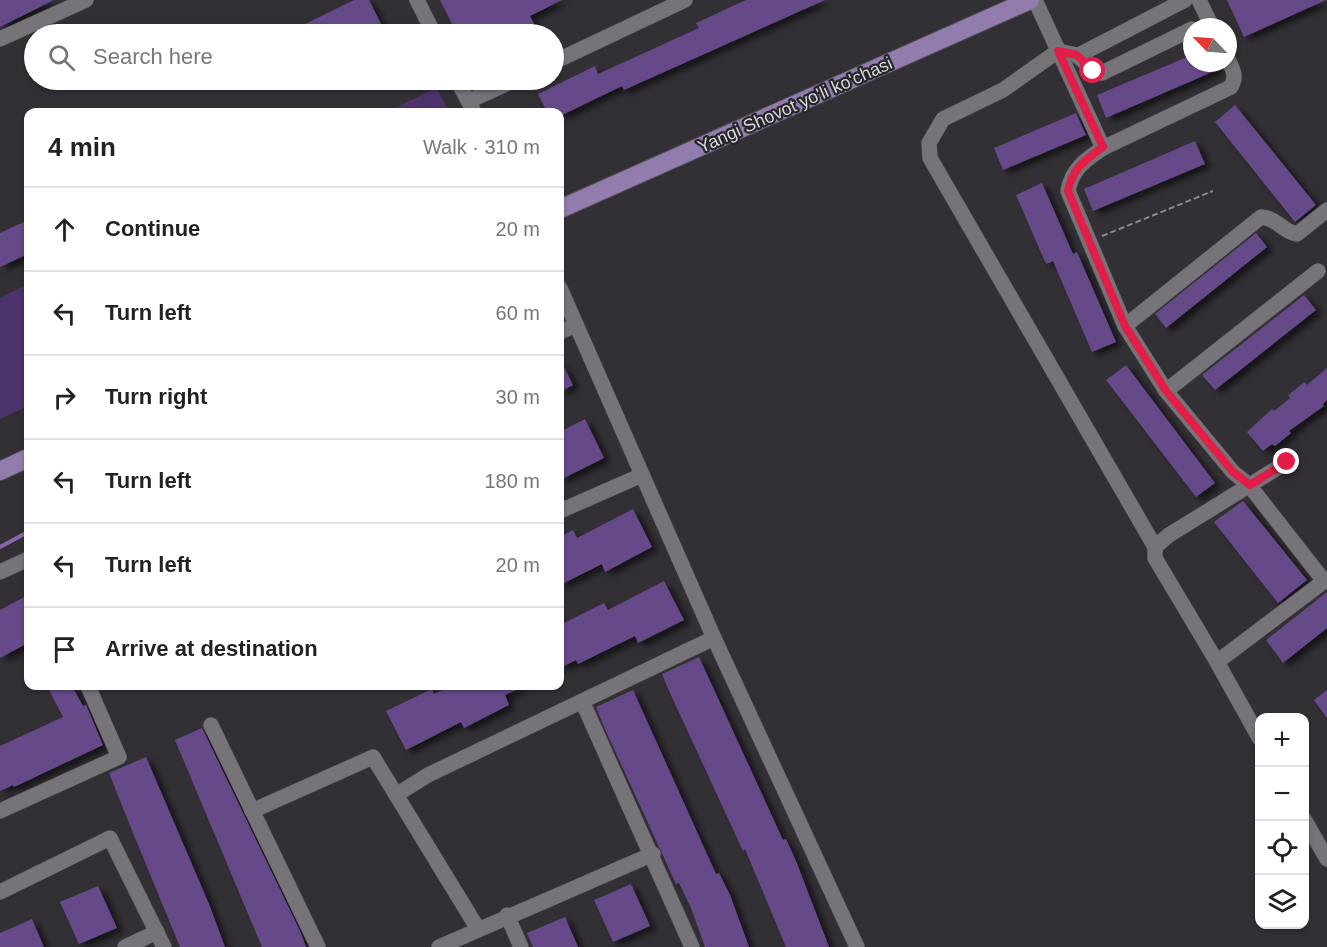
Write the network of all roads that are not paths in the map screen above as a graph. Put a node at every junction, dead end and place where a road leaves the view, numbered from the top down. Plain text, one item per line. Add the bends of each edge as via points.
1 (86, 0) edge
2 (417, 0) edge
3 (685, 0) edge
4 (1030, 0) edge
5 (1035, 0) edge
6 (1185, 0) edge
7 (1199, 0) edge
8 (1201, 18) edge
9 (33, 24) edge
10 (430, 24) edge
11 (24, 28) edge
12 (1183, 35) edge
13 (0, 39) edge
14 (1058, 51) junction
15 (1077, 56) junction
16 (564, 57) edge
17 (1234, 72) edge
18 (463, 90) edge
19 (499, 90) edge
20 (471, 107) edge
21 (1103, 147) junction
22 (564, 207) edge
23 (1327, 210) edge
24 (1318, 271) dead end
25 (564, 297) edge
26 (576, 325) junction
27 (1125, 326) junction
28 (564, 330) edge
29 (1166, 391) junction
30 (24, 460) edge
31 (1287, 462) dead end
32 (0, 471) edge
33 (642, 475) junction
34 (1250, 485) junction
35 (564, 509) edge
36 (1155, 547) junction
37 (24, 561) edge
38 (0, 572) edge
39 (1325, 580) edge
40 (714, 638) junction
41 (1217, 662) junction
42 (90, 690) edge
43 (583, 703) junction
44 (211, 725) dead end
45 (1255, 730) edge
46 (396, 795) junction
47 (0, 811) edge
48 (252, 811) junction
49 (1306, 821) edge
50 (653, 854) junction
51 (1327, 859) edge
52 (0, 892) edge
53 (507, 915) junction
54 (478, 929) junction
55 (156, 932) junction
56 (125, 947) edge
57 (164, 947) edge
58 (318, 947) edge
59 (439, 947) edge
60 (521, 947) edge
61 (692, 947) edge
62 (857, 947) edge

1 - 9 street
2 - 10 street
3 - 16 street
4 - 22 main road, Yangi Shovot yo'li ko'chasi
5 - 14 street
6 - 15 street
7 - 8 street
11 - 13 street
12 - 15 street via 1102,73 1093,71
14 - 15 street
14 - 21 street
14 - 36 street via 1003,90 943,119 929,143 930,158
17 - 21 street via 1231,87
18 - 20 street
19 - 20 street
21 - 27 street via 1071,175 1068,191
23 - 27 street via 1298,234 1290,233 1269,217 1261,217
24 - 29 street
25 - 26 street
26 - 28 street
26 - 33 street
27 - 29 street
29 - 34 street via 1233,472
30 - 32 main road
31 - 34 street
33 - 35 street
33 - 40 street
34 - 36 street
34 - 39 street
36 - 41 street via 1155,558
37 - 38 street
39 - 41 street
40 - 43 street
40 - 62 street
41 - 45 street
42 - 47 street via 119,757
43 - 46 street
43 - 50 street
44 - 48 street
46 - 48 street via 374,757
46 - 54 street
48 - 58 street
49 - 51 street
50 - 53 street
50 - 61 street
52 - 55 street via 110,838
53 - 54 street
53 - 60 street
54 - 59 street
55 - 56 street
55 - 57 street

